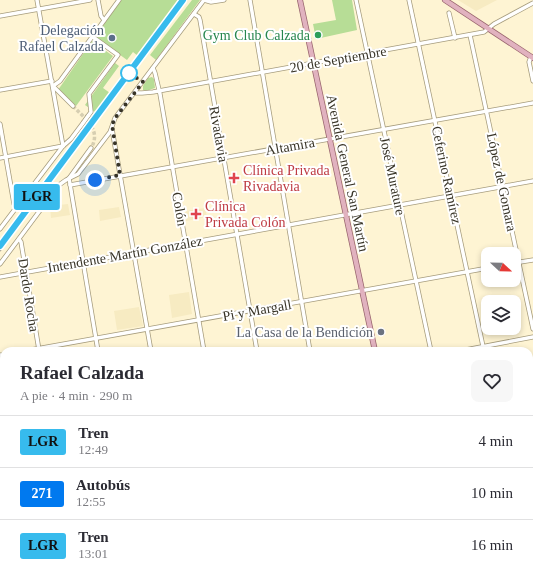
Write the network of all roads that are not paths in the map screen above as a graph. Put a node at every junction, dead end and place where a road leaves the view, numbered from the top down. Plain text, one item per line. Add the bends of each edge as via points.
1 (37, 0) edge
2 (90, 0) edge
3 (98, 0) edge
4 (119, 0) edge
5 (204, 0) edge
6 (224, 0) edge
7 (250, 0) edge
8 (300, 0) edge
9 (356, 0) edge
10 (409, 0) edge
11 (445, 0) edge
12 (533, 3) edge
13 (38, 9) junction
14 (449, 13) dead end
15 (194, 14) junction
16 (0, 16) edge
17 (104, 20) junction
18 (489, 28) junction
19 (470, 35) junction
20 (93, 36) junction
21 (455, 38) junction
22 (419, 44) junction
23 (368, 54) junction
24 (532, 57) edge
25 (314, 63) junction
26 (153, 68) junction
27 (262, 72) junction
28 (52, 81) junction
29 (60, 81) junction
30 (210, 81) junction
31 (533, 81) edge
32 (53, 86) junction
33 (0, 90) edge
34 (159, 91) junction
35 (135, 92) junction
36 (60, 93) junction
37 (533, 103) edge
38 (73, 106) tunnel mouth
39 (486, 111) junction
40 (434, 120) junction
41 (0, 124) edge
42 (112, 128) junction
43 (383, 129) junction
44 (330, 139) junction
45 (63, 146) junction
46 (91, 148) tunnel mouth
47 (275, 149) junction
48 (6, 156) junction
49 (0, 158) edge
50 (223, 158) junction
51 (172, 166) junction
52 (120, 175) junction
53 (69, 178) junction
54 (533, 181) edge
55 (70, 185) junction
56 (503, 187) junction
57 (451, 196) junction
58 (400, 205) junction
59 (16, 208) junction
60 (346, 216) junction
61 (288, 225) junction
62 (0, 229) edge
63 (237, 235) junction
64 (19, 239) junction
65 (186, 244) junction
66 (513, 247) edge
67 (134, 252) junction
68 (533, 260) edge
69 (83, 262) junction
70 (521, 262) edge
71 (0, 264) edge
72 (481, 269) edge
73 (26, 272) junction
74 (468, 272) junction
75 (0, 277) edge
76 (416, 281) junction
77 (521, 282) edge
78 (362, 291) junction
79 (302, 301) junction
80 (250, 311) junction
81 (199, 320) junction
82 (533, 329) edge
83 (147, 330) junction
84 (533, 337) edge
85 (96, 339) junction
86 (38, 347) edge
87 (55, 347) edge
88 (97, 347) edge
89 (150, 347) edge
90 (203, 347) edge
91 (256, 347) edge
92 (309, 347) edge
93 (374, 347) edge
94 (430, 347) edge
95 (483, 347) edge
96 (491, 347) edge

1 - 13 street
2 - 13 street
3 - 17 street
4 - 17 street
5 - 6 street
5 - 15 street
7 - 27 street
8 - 25 main road, Avenida General San Martín
9 - 23 street, José Murature
10 - 22 street, Ceferino Ramírez
11 - 18 main road
12 - 18 street, 20 de Septiembre
13 - 16 street
13 - 28 street
14 - 21 street
15 - 26 street
15 - 30 street, Rivadavia via 200,20
17 - 20 street
18 - 19 street, 20 de Septiembre via 484,32
18 - 24 main road
19 - 21 street, 20 de Septiembre
19 - 39 street, López de Gomara
20 - 29 street
20 - 45 street, bridge via 118,55 89,94 91,112
21 - 22 street, 20 de Septiembre
22 - 23 street, 20 de Septiembre
22 - 40 street, Ceferino Ramírez
23 - 25 street, 20 de Septiembre
23 - 43 street, José Murature
24 - 31 street via 529,62
25 - 27 street, 20 de Septiembre
25 - 44 main road, Avenida General San Martín
26 - 34 street, Colón
26 - 35 street
27 - 30 street, 20 de Septiembre
27 - 47 street
28 - 32 street
28 - 33 street
29 - 32 street
29 - 36 street
30 - 34 street, 20 de Septiembre
30 - 50 street, Rivadavia
32 - 36 street
32 - 45 street
34 - 35 street, 20 de Septiembre
34 - 51 street, Colón
35 - 42 street via 115,118
36 - 38 street
37 - 39 street, Altamira
39 - 40 street, Altamira
39 - 56 street, López de Gomara
40 - 43 street, Altamira
40 - 57 street, Ceferino Ramírez
41 - 48 street
42 - 52 street
42 - 53 street via 78,174
43 - 44 street, Altamira
43 - 58 street, José Murature
44 - 47 street, Altamira
44 - 60 main road, Avenida General San Martín
45 - 48 street
45 - 59 street
46 - 53 street
47 - 50 street, Altamira
47 - 61 street
48 - 49 street
48 - 59 street
50 - 51 street, Altamira
50 - 63 street, Rivadavia
51 - 52 street, Altamira
51 - 65 street, Colón
52 - 55 street, Altamira
52 - 67 street
53 - 55 street
53 - 64 street via 59,185
54 - 56 street, Intendente Martín González
55 - 69 street
56 - 57 street, Intendente Martín González
56 - 66 street, López de Gomara
57 - 58 street, Intendente Martín González
57 - 74 street, Ceferino Ramírez
58 - 60 street, Intendente Martín González
58 - 76 street, José Murature
59 - 62 street
60 - 61 street, Intendente Martín González
60 - 78 main road, Avenida General San Martín
61 - 63 street, Intendente Martín González
61 - 79 street
63 - 65 street, Intendente Martín González
63 - 80 street, Rivadavia
64 - 71 street
64 - 73 street, Dardo Rocha
65 - 67 street, Intendente Martín González
65 - 81 street, Colón
67 - 69 street, Intendente Martín González
67 - 83 street
68 - 70 street
69 - 73 street, Intendente Martín González
69 - 85 street
72 - 74 street, Pi y Margall
73 - 75 street, Intendente Martín González
73 - 86 street, Dardo Rocha
74 - 76 street, Pi y Margall
74 - 95 street, Ceferino Ramírez
76 - 78 street, Pi y Margall
76 - 94 street, José Murature
77 - 82 street, López de Gomara
78 - 79 street, Pi y Margall
78 - 93 main road, Avenida General San Martín
79 - 80 street, Pi y Margall
79 - 92 street
80 - 81 street, Pi y Margall
80 - 91 street, Rivadavia
81 - 83 street, Pi y Margall
81 - 90 street, Colón
83 - 85 street, Pi y Margall
83 - 89 street
84 - 96 street
85 - 87 street, Pi y Margall
85 - 88 street

